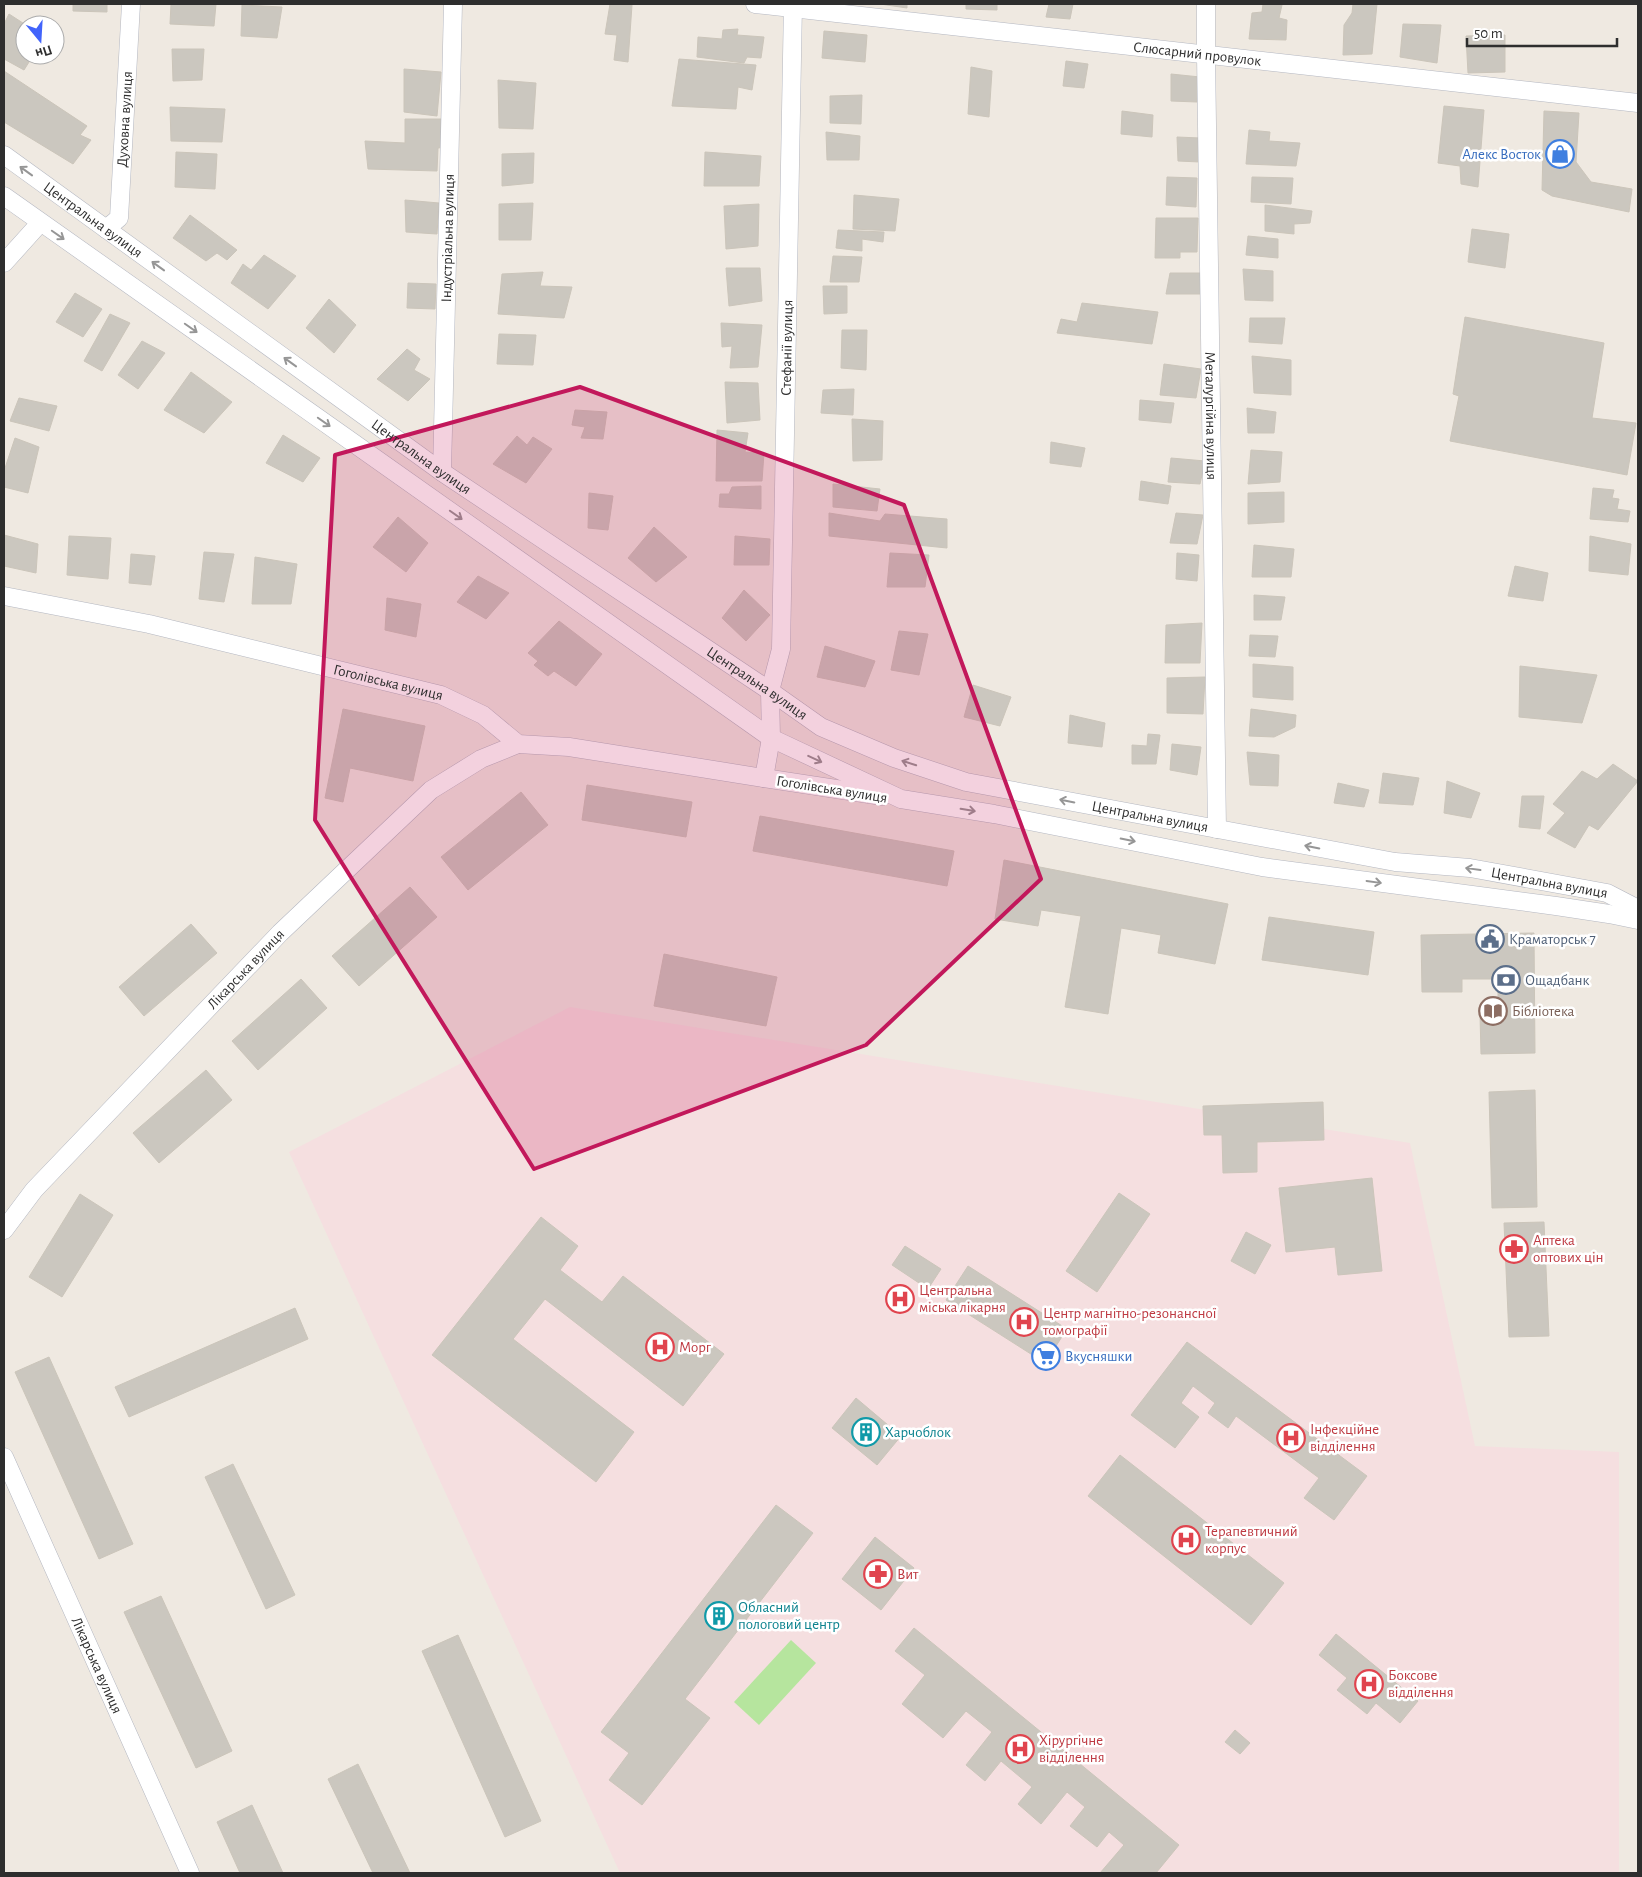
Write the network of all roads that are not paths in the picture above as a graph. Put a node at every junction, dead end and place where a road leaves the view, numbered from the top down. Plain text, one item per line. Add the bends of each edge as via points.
1 (131, 4) edge
2 (453, 4) edge
3 (755, 4) edge
4 (1206, 4) edge
5 (793, 6) edge
6 (1206, 54) junction
7 (1638, 104) edge
8 (4, 156) edge
9 (4, 196) edge
10 (40, 222) junction
11 (106, 229) junction
12 (4, 262) edge
13 (442, 472) junction
14 (4, 596) edge
15 (770, 691) junction
16 (771, 738) junction
17 (518, 744) junction
18 (764, 778) junction
19 (901, 799) junction
20 (1217, 829) junction
21 (1638, 909) edge
22 (1638, 920) edge
23 (4, 1230) edge
24 (4, 1457) edge
25 (190, 1873) edge

1 - 11 street, Духовна вулиця via 119,218
2 - 13 street, Індустріальна вулиця
3 - 5 street, Слюсарний провулок
4 - 6 street, Металургійна вулиця
5 - 6 street, Слюсарний провулок
5 - 15 street, Стефанії вулиця via 781,649
6 - 7 street, Слюсарний провулок
6 - 20 street, Металургійна вулиця
11 -> 8 street, Центральна вулиця
9 - 10 street, Центральна вулиця
10 - 12 street
10 -> 16 street, Центральна вулиця
13 -> 11 street, Центральна вулиця
13 - 15 street, Центральна вулиця
14 - 17 street, Гоголівська вулиця via 149,624 441,695 483,715
15 - 16 street, Стефанії вулиця
20 -> 15 street, Центральна вулиця via 966,782 894,758 821,727
16 - 18 street, Гоголівська вулиця
16 -> 19 street, Центральна вулиця
17 - 18 street, Гоголівська вулиця via 569,747
17 - 23 street, Лікарська вулиця via 481,759 431,790 359,858 280,933 41,1183
18 - 19 street, Гоголівська вулиця
19 -> 22 street, Центральна вулиця via 1262,867
21 -> 20 street, Центральна вулиця via 1607,893 1470,868 1395,862
24 - 25 street, Лікарська вулиця

